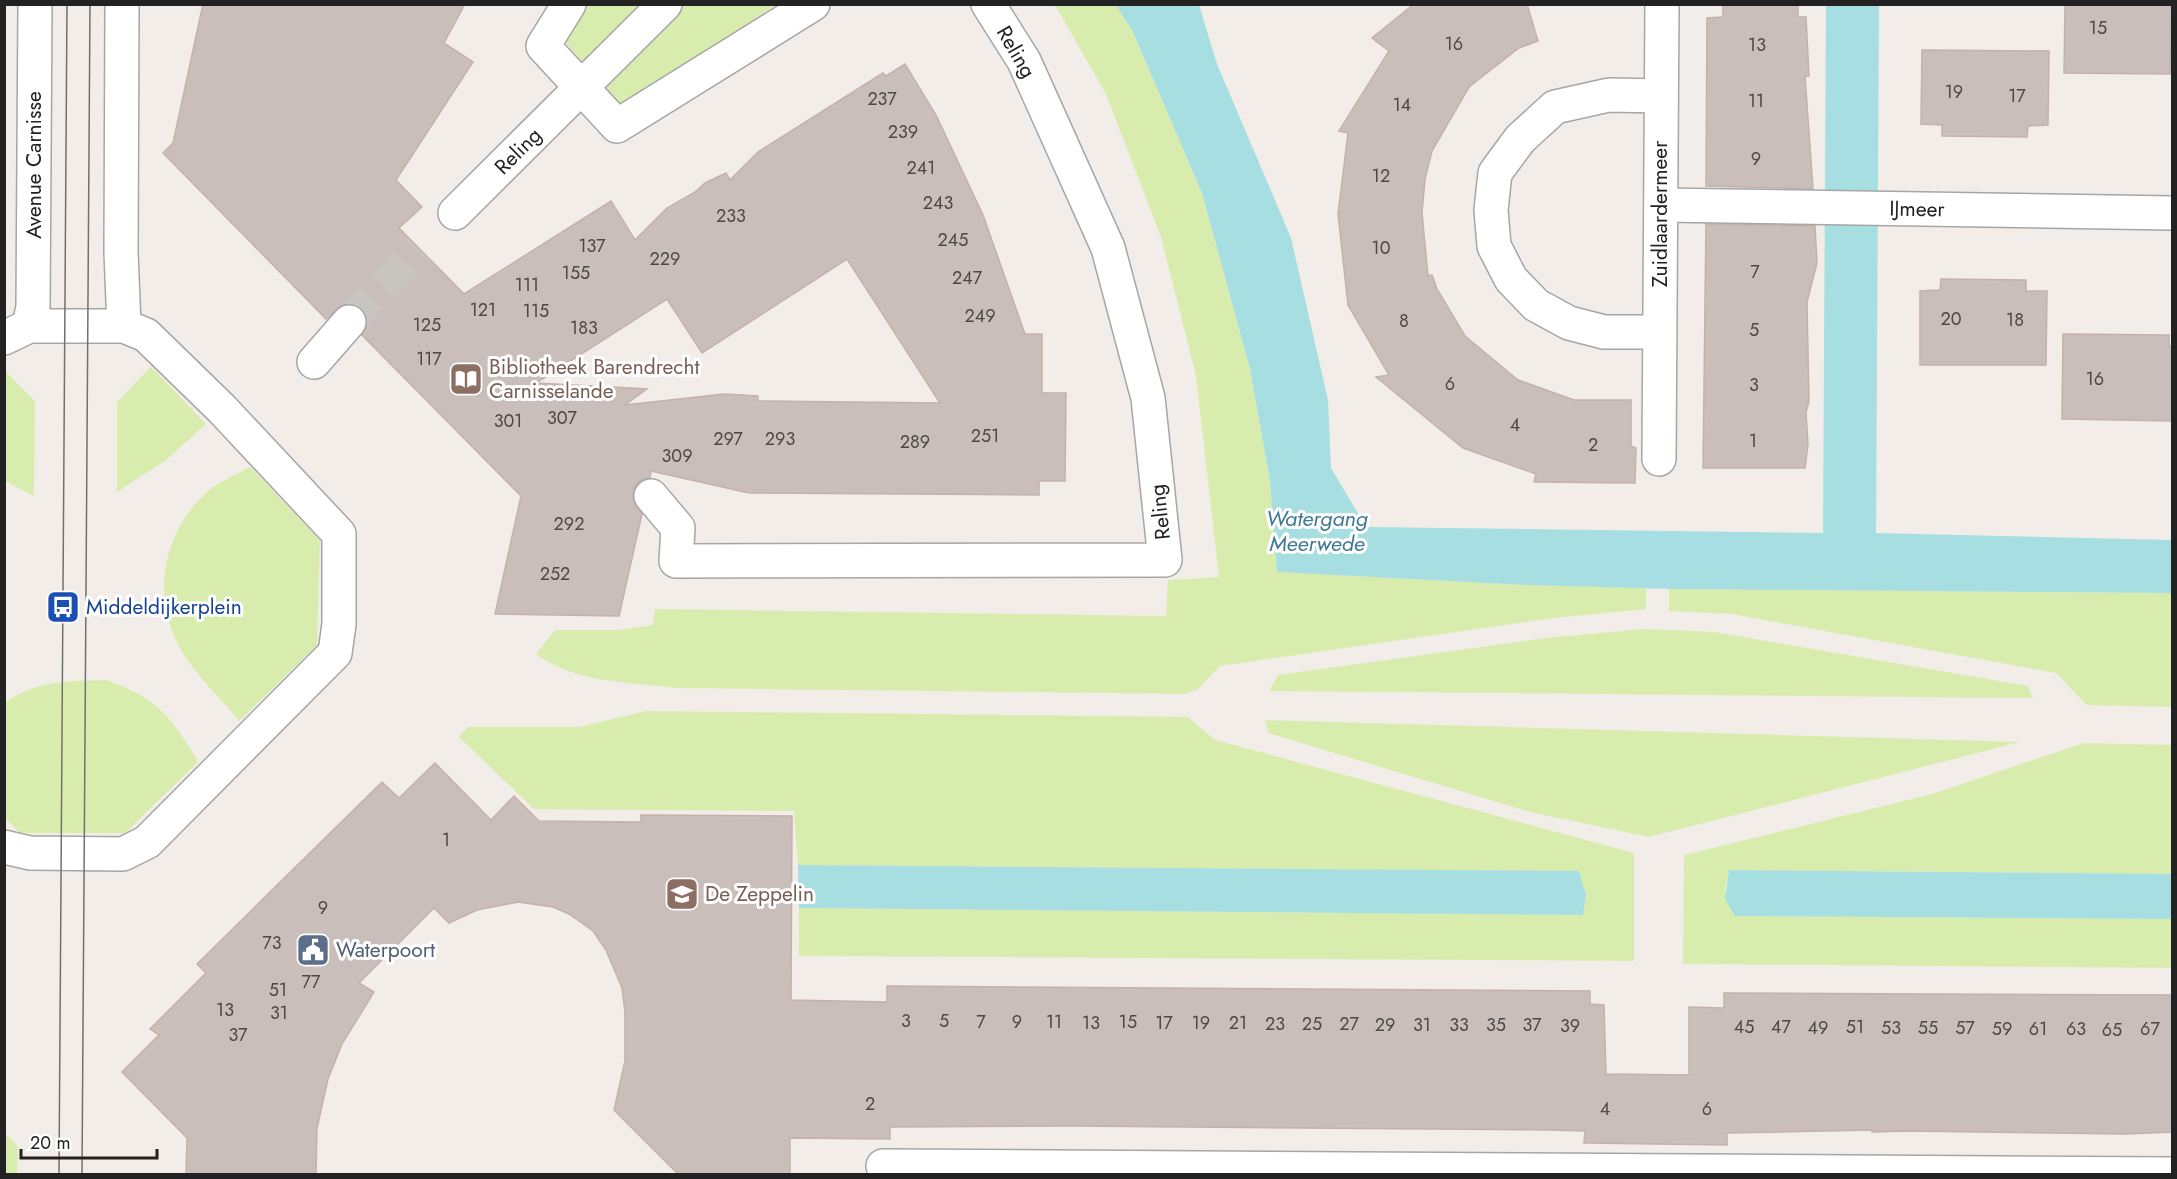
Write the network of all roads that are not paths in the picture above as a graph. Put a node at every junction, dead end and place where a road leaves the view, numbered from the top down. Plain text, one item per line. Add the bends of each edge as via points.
1 (35, 4) edge
2 (122, 4) edge
3 (569, 4) edge
4 (665, 4) edge
5 (813, 4) edge
6 (988, 4) edge
7 (1662, 4) edge
8 (581, 88) junction
9 (1661, 96) junction
10 (1662, 205) junction
11 (454, 213) dead end
12 (2172, 213) edge
13 (349, 322) tunnel mouth
14 (124, 326) junction
15 (17, 332) edge
16 (1659, 332) junction
17 (314, 362) dead end
18 (1659, 459) dead end
19 (651, 496) dead end
20 (4, 847) edge
21 (883, 1166) dead end
22 (1655, 1173) edge
23 (2172, 1174) edge

1 - 15 street, Avenue Carnisse via 33,307
2 - 14 street
3 - 8 street via 543,46
4 - 8 street, Reling
5 - 8 street via 617,126
6 - 19 street, Reling via 1024,61 1108,248 1148,398 1165,560 676,561 678,528
7 - 9 street, Zuidlaardermeer
8 - 11 street, Reling
9 - 10 street, Zuidlaardermeer
9 - 16 street via 1609,95 1555,107 1520,139 1495,173 1491,210 1494,246 1511,279 1536,305 1569,322 1604,332
10 - 12 street, IJmeer
10 - 16 street, Zuidlaardermeer
13 - 17 street
14 - 15 street
14 - 20 street via 146,335 222,409 339,534 339,624 335,653 147,842 123,854 30,853
16 - 18 street, Zuidlaardermeer
21 - 22 street
22 - 23 street

